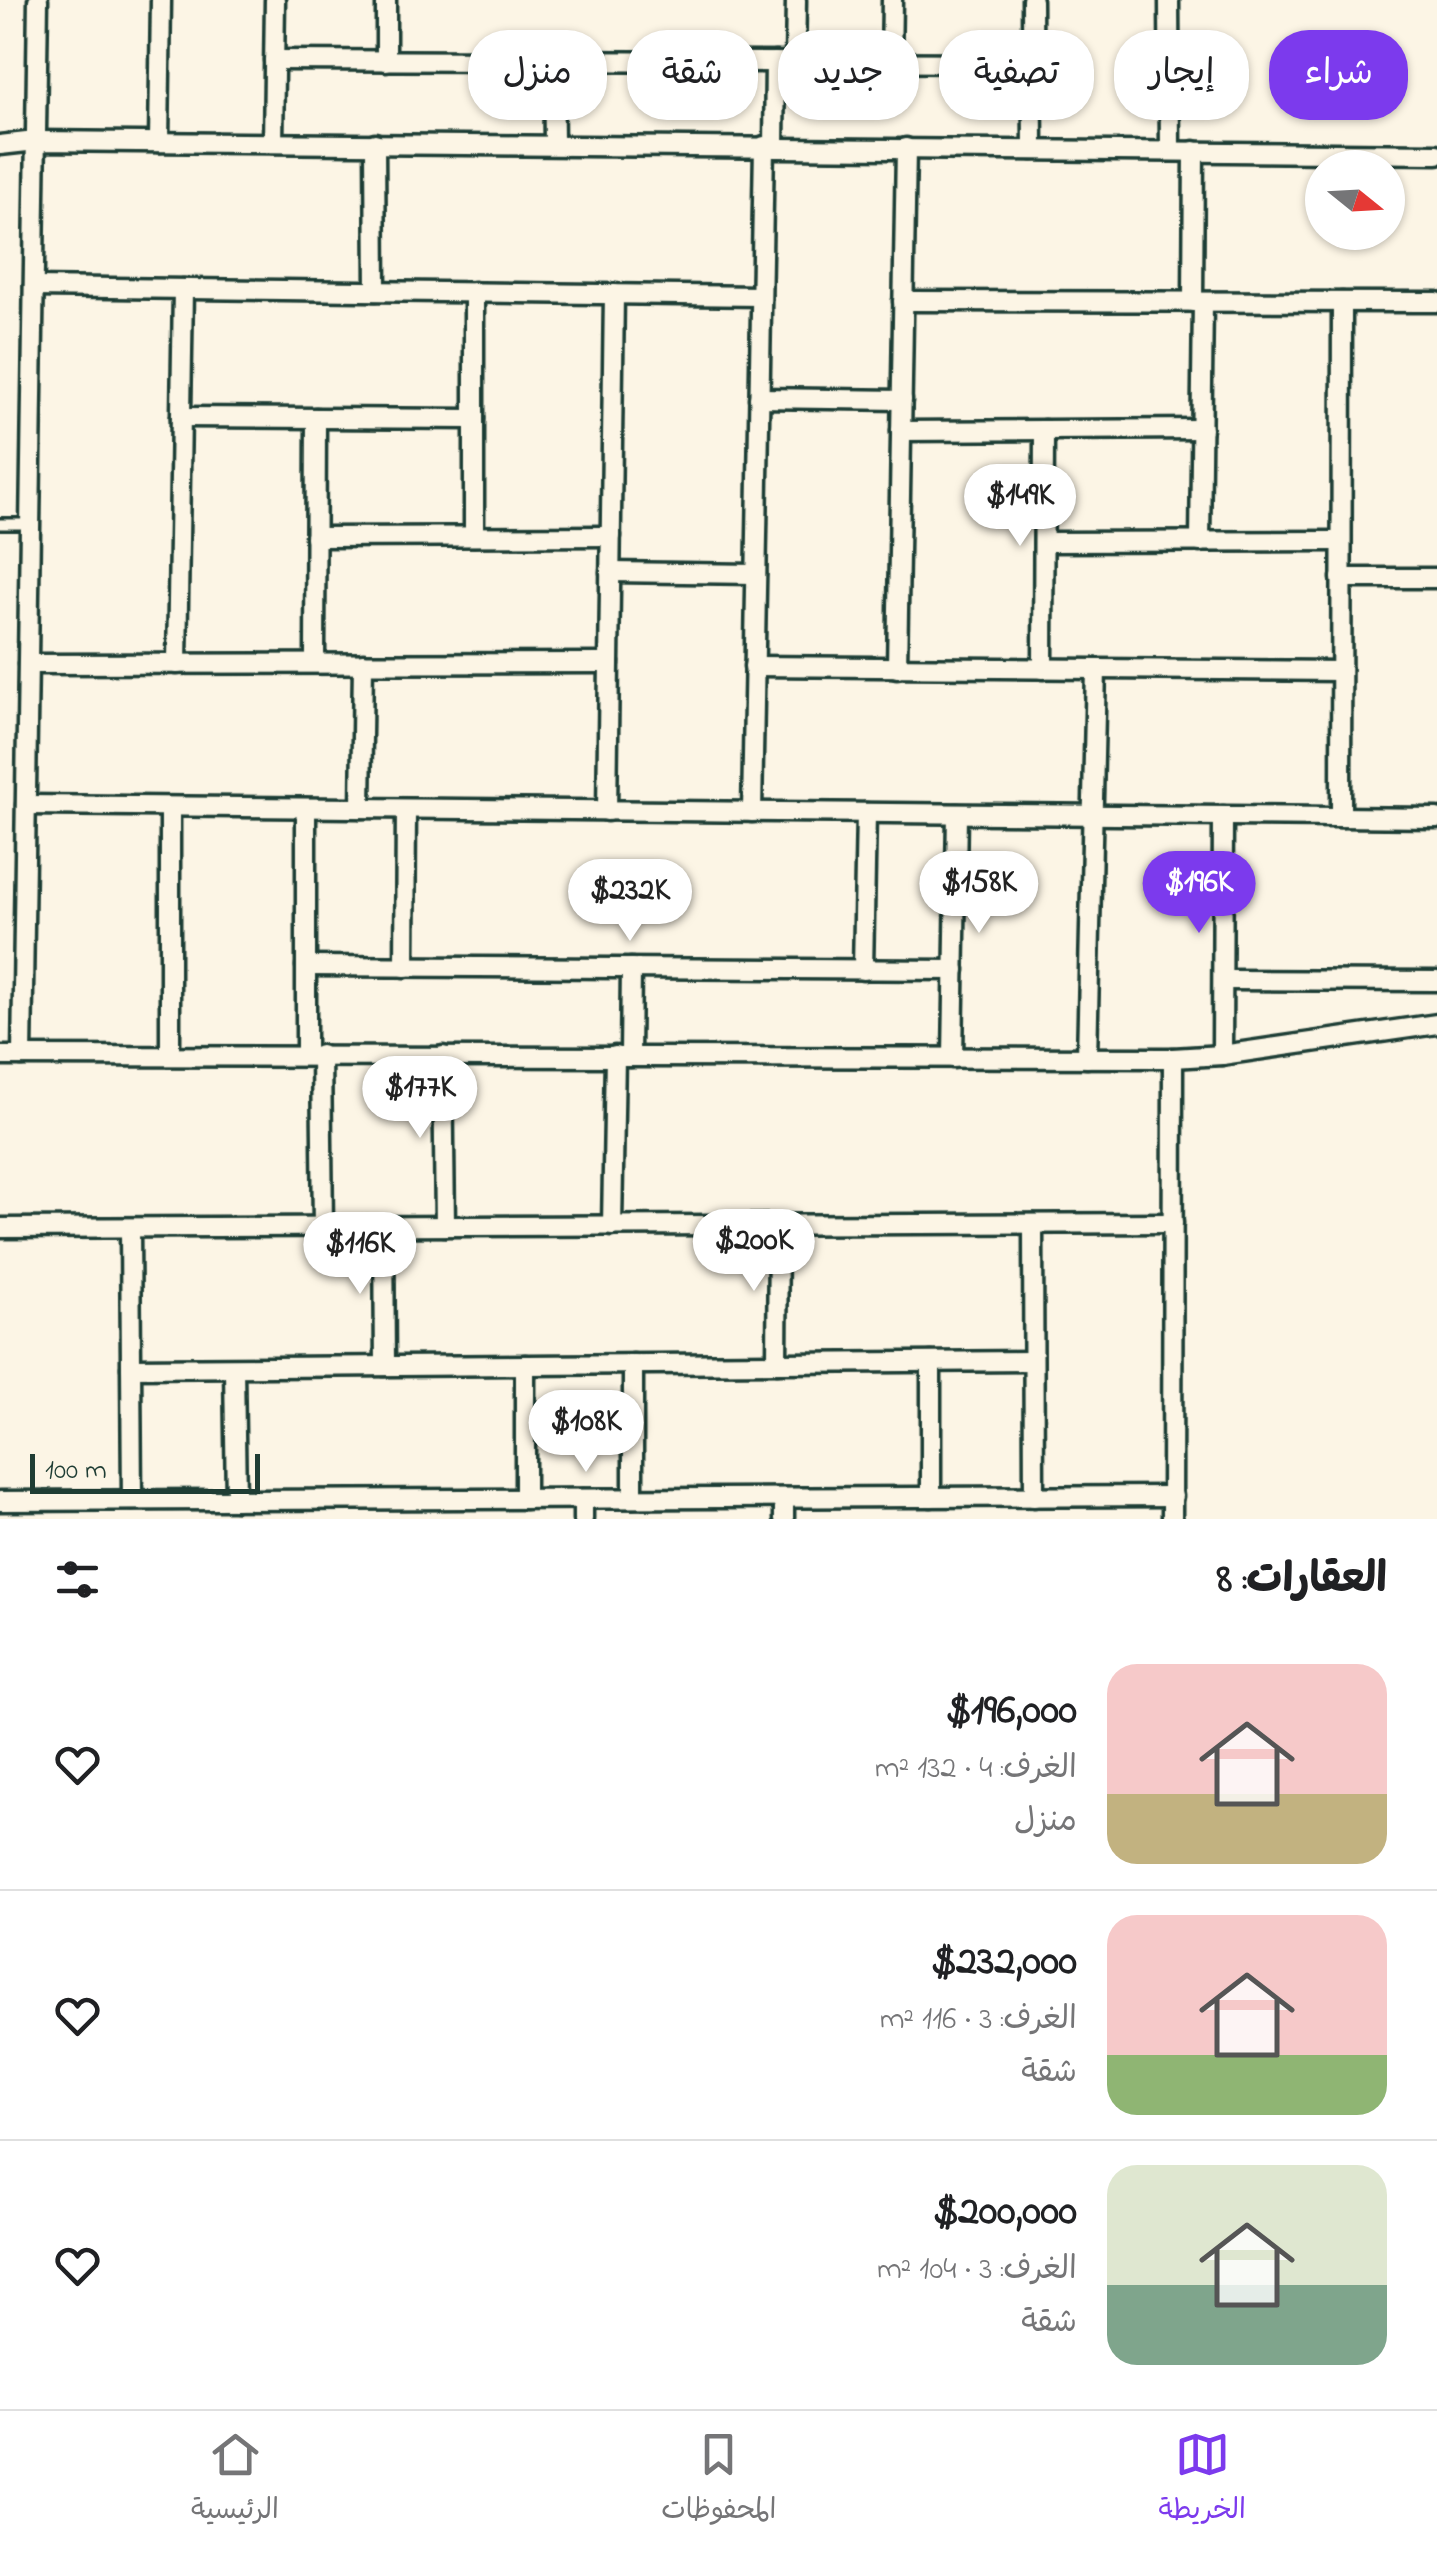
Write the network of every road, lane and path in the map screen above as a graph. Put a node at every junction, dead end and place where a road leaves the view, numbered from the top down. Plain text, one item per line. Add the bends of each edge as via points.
1 (38, 0) edge
2 (161, 0) edge
3 (275, 0) edge
4 (386, 0) edge
5 (796, 0) edge
6 (892, 0) edge
7 (1032, 0) edge
8 (1169, 0) edge
9 (791, 30) edge
10 (892, 30) edge
11 (1032, 30) edge
12 (274, 60) junction
13 (386, 61) junction
14 (468, 61) edge
15 (607, 61) edge
16 (778, 62) edge
17 (778, 99) edge
18 (554, 120) edge
19 (1032, 120) edge
20 (0, 135) edge
21 (36, 141) junction
22 (159, 142) junction
23 (273, 143) junction
24 (375, 143) junction
25 (0, 144) edge
26 (554, 144) junction
27 (769, 146) junction
28 (906, 148) junction
29 (1032, 150) junction
30 (1170, 151) junction
31 (1194, 152) junction
32 (1437, 154) edge
33 (34, 287) junction
34 (183, 289) junction
35 (376, 291) junction
36 (474, 292) junction
37 (614, 294) junction
38 (761, 296) junction
39 (904, 301) junction
40 (1198, 302) junction
41 (1342, 302) junction
42 (1437, 302) edge
43 (759, 398) junction
44 (902, 400) junction
45 (181, 417) junction
46 (316, 418) junction
47 (474, 419) junction
48 (1044, 430) junction
49 (1202, 430) junction
50 (901, 431) junction
51 (0, 524) edge
52 (30, 524) junction
53 (316, 536) junction
54 (474, 536) junction
55 (610, 536) junction
56 (1341, 541) junction
57 (1044, 542) junction
58 (1200, 542) junction
59 (610, 572) junction
60 (756, 574) junction
61 (1341, 578) junction
62 (1437, 578) edge
63 (315, 663) junction
64 (362, 663) junction
65 (609, 663) junction
66 (28, 664) junction
67 (176, 664) junction
68 (754, 666) junction
69 (897, 668) junction
70 (1042, 669) junction
71 (1096, 669) junction
72 (1341, 671) junction
73 (26, 805) junction
74 (170, 807) junction
75 (306, 808) junction
76 (361, 808) junction
77 (406, 809) junction
78 (608, 810) junction
79 (752, 812) junction
80 (866, 813) junction
81 (958, 814) junction
82 (1093, 815) junction
83 (1224, 816) junction
84 (1341, 817) junction
85 (1437, 818) edge
86 (306, 966) junction
87 (405, 967) junction
88 (631, 968) junction
89 (863, 970) junction
90 (954, 970) junction
91 (1222, 980) junction
92 (1437, 981) edge
93 (1437, 1024) edge
94 (1222, 1055) junction
95 (0, 1056) edge
96 (22, 1056) junction
97 (170, 1056) junction
98 (313, 1056) junction
99 (443, 1056) junction
100 (622, 1056) junction
101 (953, 1058) junction
102 (1087, 1058) junction
103 (1173, 1058) junction
104 (1033, 1224) junction
105 (1173, 1224) junction
106 (778, 1225) junction
107 (384, 1226) junction
108 (445, 1226) junction
109 (612, 1226) junction
110 (323, 1227) junction
111 (0, 1228) edge
112 (130, 1228) junction
113 (1033, 1361) junction
114 (931, 1362) junction
115 (777, 1363) junction
116 (633, 1364) junction
117 (525, 1365) junction
118 (385, 1366) junction
119 (131, 1368) junction
120 (234, 1368) junction
121 (1173, 1496) junction
122 (931, 1497) junction
123 (979, 1497) junction
124 (1034, 1497) junction
125 (633, 1498) junction
126 (784, 1498) junction
127 (384, 1499) junction
128 (525, 1499) junction
129 (582, 1499) junction
130 (132, 1500) junction
131 (236, 1500) junction
132 (0, 1501) edge
133 (384, 1519) edge
134 (582, 1519) edge
135 (784, 1519) edge
136 (979, 1519) edge
137 (1172, 1519) edge

1 - 21 street
2 - 22 street
3 - 12 street
4 - 13 street
5 - 9 street
6 - 10 street
7 - 11 street
8 - 30 street
12 - 13 street
12 - 23 street
13 - 14 street
15 - 16 street
17 - 27 street
18 - 26 street
19 - 29 street
20 - 21 street
21 - 22 street
21 - 25 street
21 - 33 street
22 - 23 street
23 - 24 street
24 - 26 street
24 - 35 street
26 - 27 street
27 - 28 street
27 - 38 street
28 - 29 street
28 - 39 street
29 - 30 street
30 - 31 street
31 - 32 street
31 - 40 street
33 - 34 street
33 - 52 street
34 - 35 street
34 - 45 street
35 - 36 street
36 - 37 street
36 - 47 street
37 - 38 street
37 - 55 street
38 - 43 street
39 - 40 street
39 - 44 street
40 - 41 street
40 - 49 street
41 - 42 street
41 - 56 street
43 - 44 street
43 - 60 street
44 - 50 street
45 - 46 street
45 - 67 street
46 - 47 street
46 - 53 street
47 - 54 street
48 - 49 street
48 - 50 street
48 - 57 street
49 - 58 street
50 - 69 street
51 - 52 lane
52 - 66 street
53 - 54 street
53 - 63 street
54 - 55 street
55 - 59 street
56 - 58 street
56 - 61 street
57 - 58 street
57 - 70 street
59 - 60 street
59 - 65 street
60 - 68 street
61 - 62 street
61 - 72 street
63 - 64 street
63 - 67 street
64 - 65 street
64 - 76 street
65 - 78 street
66 - 67 street
66 - 73 street
68 - 69 street
68 - 79 street
69 - 70 street
70 - 71 street
71 - 72 street
71 - 82 street
72 - 84 street
73 - 74 street
73 - 96 street
74 - 75 street
74 - 97 street
75 - 76 street
75 - 86 street
76 - 77 street
77 - 78 street
77 - 87 street
78 - 79 street
79 - 80 street
80 - 81 street
80 - 89 street
81 - 82 street
81 - 90 street
82 - 83 street
82 - 102 street
83 - 84 street
83 - 91 street
84 - 85 street
86 - 87 street
86 - 98 street
87 - 88 street
88 - 89 street
88 - 100 street
89 - 90 street
90 - 101 street
91 - 92 street
91 - 94 street
93 - 94 street
94 - 103 street
95 - 96 street
96 - 97 street
97 - 98 street
98 - 99 street
98 - 110 street
99 - 100 street
99 - 108 street
100 - 101 street
100 - 109 street
101 - 102 street
102 - 103 street
103 - 105 street
104 - 105 street
104 - 106 street
104 - 113 street
105 - 121 street
106 - 109 street
106 - 115 street
107 - 108 street
107 - 110 street
107 - 118 street
108 - 109 street
110 - 112 street
111 - 112 street
112 - 119 street
113 - 114 street
113 - 124 street
114 - 115 street
114 - 122 street
115 - 116 street
116 - 117 street
116 - 125 street
117 - 118 street
117 - 128 street
118 - 120 street
119 - 120 street
119 - 130 street
120 - 131 street
121 - 124 street
121 - 137 street
122 - 123 street
122 - 126 street
123 - 124 street
123 - 136 street
125 - 126 street
125 - 129 street
126 - 135 street
127 - 128 street
127 - 131 street
127 - 133 street
128 - 129 street
129 - 134 street
130 - 131 street
130 - 132 street

